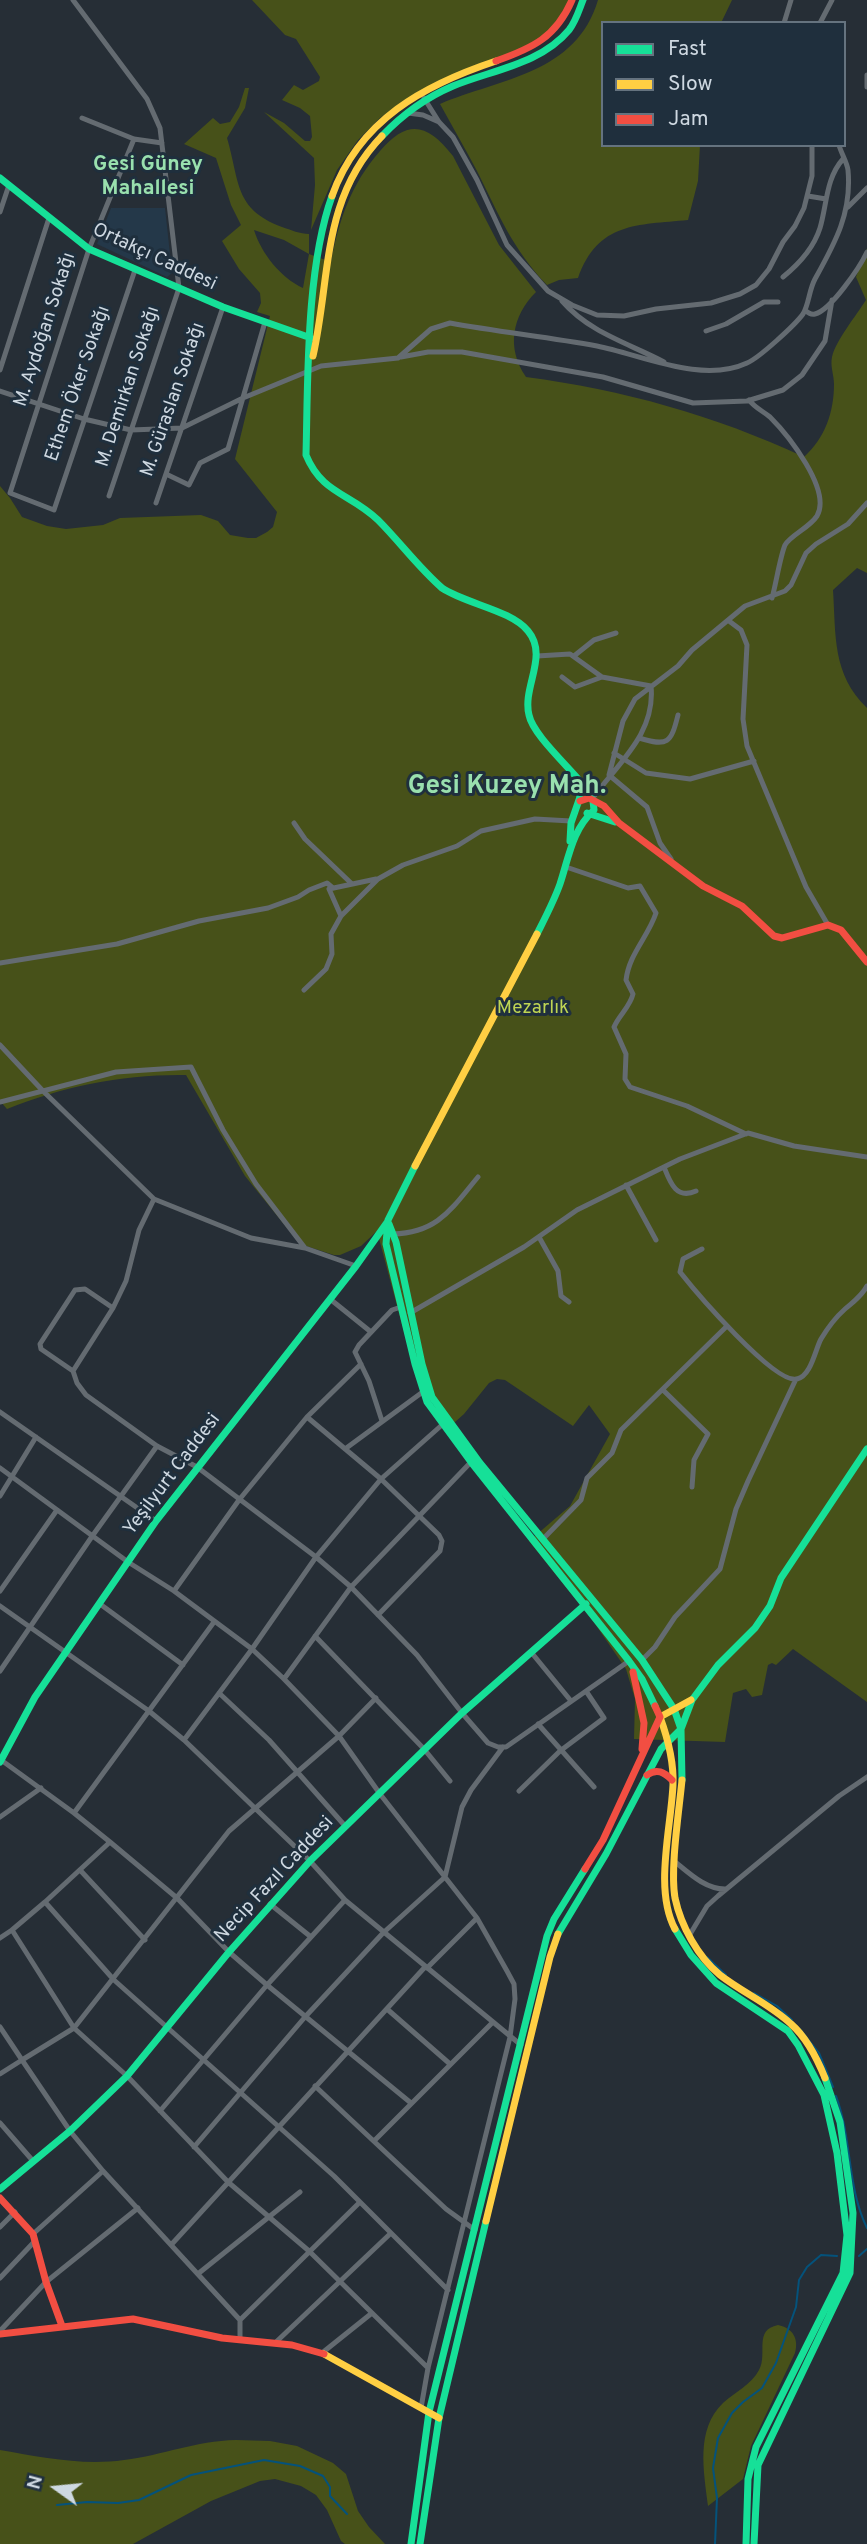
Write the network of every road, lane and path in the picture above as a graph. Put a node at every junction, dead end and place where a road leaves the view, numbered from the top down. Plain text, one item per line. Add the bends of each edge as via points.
1 (73, 0) edge
2 (572, 0) edge
3 (583, 0) edge
4 (791, 0) edge
5 (832, 0) edge
6 (785, 21) edge
7 (821, 21) edge
8 (867, 75) edge
9 (867, 87) edge
10 (420, 91) junction
11 (425, 100) junction
12 (408, 113) junction
13 (82, 118) dead end
14 (439, 122) junction
15 (134, 139) junction
16 (162, 144) junction
17 (812, 147) edge
18 (840, 147) edge
19 (843, 159) junction
20 (0, 178) edge
21 (9, 185) junction
22 (866, 191) edge
23 (808, 196) junction
24 (826, 199) junction
25 (848, 207) junction
26 (0, 212) edge
27 (49, 218) junction
28 (89, 249) junction
29 (867, 252) edge
30 (135, 270) junction
31 (783, 276) dead end
32 (178, 288) junction
33 (558, 296) junction
34 (832, 300) junction
35 (778, 302) dead end
36 (223, 307) junction
37 (804, 310) junction
38 (265, 322) junction
39 (706, 331) dead end
40 (311, 338) junction
41 (398, 358) junction
42 (669, 365) junction
43 (0, 370) edge
44 (309, 370) junction
45 (0, 391) edge
46 (243, 398) junction
47 (749, 400) junction
48 (37, 404) junction
49 (84, 419) junction
50 (183, 428) junction
51 (131, 430) junction
52 (166, 474) junction
53 (109, 496) dead end
54 (156, 503) dead end
55 (867, 503) edge
56 (54, 510) joint
57 (772, 598) junction
58 (729, 621) junction
59 (617, 633) dead end
60 (537, 656) junction
61 (574, 656) junction
62 (562, 677) dead end
63 (602, 677) junction
64 (651, 687) junction
65 (678, 715) dead end
66 (639, 738) junction
67 (614, 753) junction
68 (624, 758) junction
69 (754, 761) junction
70 (573, 774) junction
71 (609, 775) junction
72 (592, 799) junction
73 (580, 802) junction
74 (587, 814) junction
75 (571, 821) junction
76 (294, 823) dead end
77 (619, 823) junction
78 (570, 852) junction
79 (566, 867) junction
80 (682, 871) junction
81 (378, 879) junction
82 (352, 884) junction
83 (333, 888) junction
84 (341, 916) junction
85 (828, 925) junction
86 (867, 962) edge
87 (0, 963) edge
88 (304, 990) dead end
89 (0, 1045) edge
90 (43, 1091) junction
91 (0, 1102) edge
92 (747, 1135) junction
93 (867, 1157) edge
94 (664, 1167) junction
95 (478, 1177) dead end
96 (626, 1185) junction
97 (695, 1191) dead end
98 (155, 1199) junction
99 (388, 1220) junction
100 (393, 1234) junction
101 (538, 1237) junction
102 (656, 1240) dead end
103 (305, 1248) junction
104 (702, 1250) dead end
105 (356, 1266) junction
106 (867, 1286) edge
107 (330, 1299) junction
108 (569, 1301) dead end
109 (401, 1307) junction
110 (113, 1308) junction
111 (410, 1313) junction
112 (727, 1326) junction
113 (371, 1332) junction
114 (360, 1364) junction
115 (73, 1371) junction
116 (796, 1380) junction
117 (663, 1390) junction
118 (424, 1391) junction
119 (0, 1412) edge
120 (307, 1417) junction
121 (382, 1422) junction
122 (443, 1424) junction
123 (37, 1437) junction
124 (158, 1446) junction
125 (345, 1449) junction
126 (867, 1449) edge
127 (471, 1462) junction
128 (197, 1467) junction
129 (0, 1468) edge
130 (13, 1477) junction
131 (381, 1479) junction
132 (692, 1487) dead end
133 (0, 1496) edge
134 (122, 1497) junction
135 (239, 1500) junction
136 (57, 1510) junction
137 (418, 1515) junction
138 (156, 1521) junction
139 (93, 1535) junction
140 (543, 1539) junction
141 (316, 1557) junction
142 (128, 1562) junction
143 (351, 1587) junction
144 (0, 1591) edge
145 (174, 1591) junction
146 (100, 1604) junction
147 (586, 1604) junction
148 (0, 1606) edge
149 (378, 1615) junction
150 (214, 1622) junction
151 (30, 1627) junction
152 (315, 1636) junction
153 (252, 1649) junction
154 (65, 1651) junction
155 (531, 1652) junction
156 (642, 1660) junction
157 (629, 1661) junction
158 (183, 1665) junction
159 (0, 1671) edge
160 (284, 1679) junction
161 (586, 1691) junction
162 (219, 1693) junction
163 (376, 1698) junction
164 (692, 1700) junction
165 (571, 1701) junction
166 (674, 1709) junction
167 (149, 1712) junction
168 (462, 1713) junction
169 (660, 1717) junction
170 (538, 1724) junction
171 (681, 1729) junction
172 (339, 1736) junction
173 (184, 1740) junction
174 (668, 1741) junction
175 (503, 1747) junction
176 (424, 1749) junction
177 (560, 1751) junction
178 (1, 1761) edge
179 (638, 1766) junction
180 (298, 1771) junction
181 (867, 1777) edge
182 (644, 1778) junction
183 (450, 1781) dead end
184 (673, 1783) junction
185 (594, 1787) dead end
186 (41, 1788) junction
187 (519, 1791) dead end
188 (380, 1794) junction
189 (256, 1807) junction
190 (74, 1813) junction
191 (0, 1816) edge
192 (346, 1826) junction
193 (110, 1842) junction
194 (310, 1861) junction
195 (674, 1861) junction
196 (79, 1870) junction
197 (445, 1877) junction
198 (730, 1887) junction
199 (177, 1898) junction
200 (345, 1900) junction
201 (45, 1902) junction
202 (270, 1904) junction
203 (477, 1918) junction
204 (12, 1930) junction
205 (383, 1933) junction
206 (689, 1936) junction
207 (311, 1937) junction
208 (0, 1938) edge
209 (145, 1940) junction
210 (229, 1952) junction
211 (426, 1967) junction
212 (114, 1980) junction
213 (267, 1985) junction
214 (387, 2009) junction
215 (306, 2017) junction
216 (492, 2023) junction
217 (0, 2028) edge
218 (74, 2028) junction
219 (165, 2028) junction
220 (510, 2037) junction
221 (521, 2045) junction
222 (349, 2051) junction
223 (22, 2060) junction
224 (205, 2061) junction
225 (450, 2064) junction
226 (0, 2074) edge
227 (127, 2076) junction
228 (315, 2086) junction
229 (241, 2094) junction
230 (411, 2103) junction
231 (160, 2111) junction
232 (0, 2123) edge
233 (278, 2127) junction
234 (70, 2131) junction
235 (375, 2140) junction
236 (194, 2147) junction
237 (33, 2161) junction
238 (103, 2171) junction
239 (228, 2182) junction
240 (0, 2189) edge
241 (300, 2192) dead end
242 (0, 2198) edge
243 (360, 2202) junction
244 (138, 2208) junction
245 (15, 2212) junction
246 (269, 2219) junction
247 (464, 2222) junction
248 (0, 2227) edge
249 (475, 2230) junction
250 (391, 2233) junction
251 (34, 2238) junction
252 (171, 2245) junction
253 (309, 2251) junction
254 (199, 2273) junction
255 (0, 2278) edge
256 (340, 2280) junction
257 (46, 2281) junction
258 (448, 2290) junction
259 (372, 2313) junction
260 (240, 2320) junction
261 (62, 2326) junction
262 (0, 2333) edge
263 (240, 2339) junction
264 (275, 2343) junction
265 (322, 2353) junction
266 (428, 2368) junction
267 (425, 2410) junction
268 (439, 2418) junction
269 (411, 2544) edge
270 (420, 2544) edge
271 (746, 2544) edge
272 (754, 2544) edge

1 - 16 street via 147,99
2 - 10 street via 549,36
3 - 11 street via 571,27 555,44 532,58
4 - 6 street
5 - 7 street
8 - 9 street
10 - 11 street
10 - 40 street via 363,140 345,165 323,229
11 - 12 street
11 - 14 street
12 - 14 street
12 - 44 street via 371,147 341,200
13 - 15 street
14 - 33 street via 477,180 507,245 548,291
15 - 16 street
15 - 28 street, M. Aydoğan Sokağı
16 - 32 street
17 - 23 street
18 - 19 street
19 - 24 street
19 - 25 street via 848,170
20 - 21 street, Ortakçı Caddesi
21 - 26 street
21 - 27 street, Ortakçı Caddesi
22 - 25 street
23 - 24 street
23 - 33 street via 763,279 740,294 711,303 613,317 584,311
24 - 31 street via 816,237
25 - 37 street
27 - 28 street, Ortakçı Caddesi
27 - 43 street
28 - 30 street, Ortakçı Caddesi
28 - 48 street, M. Aydoğan Sokağı
29 - 34 street via 851,281
30 - 32 street, Ortakçı Caddesi
30 - 49 street, Ethem Öker Sokağı
32 - 36 street, Ortakçı Caddesi
32 - 51 street, M. Demirkan Sokağı
33 - 42 street via 576,317 595,329
34 - 37 street via 817,314
34 - 47 street via 825,341 802,375 783,390
35 - 39 street via 764,302
36 - 38 street, Ortakçı Caddesi
36 - 50 street, M. Güraslan Sokağı
37 - 42 street via 781,335 738,367
38 - 40 street, Ortakçı Caddesi
38 - 46 street
40 - 44 street
41 - 42 street via 431,329 450,323 600,346
41 - 44 street
41 - 47 street via 462,352 603,377 694,403
44 - 46 street
44 - 60 street via 306,455 317,479 365,508 452,594 522,624 531,633
45 - 48 street
46 - 50 street
46 - 52 street via 228,449 200,463 189,485
47 - 57 street via 772,419 798,452 820,500 812,522 785,546
48 - 49 street
48 - 56 street, M. Aydoğan Sokağı via 9,494
49 - 51 street
49 - 56 street, Ethem Öker Sokağı
50 - 51 street
50 - 52 street, M. Güraslan Sokağı
51 - 53 street, M. Demirkan Sokağı
52 - 54 street, M. Güraslan Sokağı
55 - 57 street via 848,524 811,548 788,588
57 - 58 street via 746,606
58 - 64 street
58 - 69 street via 741,631 747,645 743,725
59 - 61 street via 594,640
60 - 61 street
60 - 70 street via 528,706 530,721
61 - 63 street
62 - 63 street via 575,687
63 - 64 street
64 - 66 street via 650,714
64 - 67 street via 631,704
65 - 66 street via 667,741
66 - 68 street
67 - 68 street
67 - 71 street
68 - 69 street via 646,773 690,779
68 - 71 street
69 - 85 street via 806,887
70 - 72 street
70 - 73 street via 580,787
71 - 72 street
71 - 80 street via 647,807 664,849
72 - 73 street
72 - 74 street via 595,808
72 - 77 street
73 - 74 street via 580,810
73 - 75 street
74 - 77 street
74 - 78 street
75 - 78 street
75 - 81 street via 535,819 481,831
76 - 82 street
77 - 80 street
78 - 79 street, Yeşilyurt Caddesi
79 - 92 street via 628,888 640,886 656,913 629,962 626,980 634,994 614,1027 626,1054 625,1079 630,1087
79 - 99 street, Yeşilyurt Caddesi via 527,957
80 - 85 street via 742,906 774,936 782,938
81 - 82 street
81 - 84 street
82 - 83 street
83 - 84 street via 329,889
83 - 87 street via 327,883 268,908 117,943
84 - 88 street via 331,934 332,954 326,969
85 - 86 street via 841,930
89 - 90 street
90 - 91 street
90 - 98 street
90 - 103 street via 116,1072 191,1067 256,1184
92 - 93 street
92 - 94 street
94 - 96 street
94 - 97 street via 676,1190
95 - 100 street via 435,1224
96 - 101 street
96 - 102 street
98 - 103 street via 251,1238
98 - 110 street via 139,1230 126,1282
99 - 100 street
99 - 105 street, Yeşilyurt Caddesi
99 - 109 street via 386,1244
100 - 111 street
101 - 108 street via 558,1271 561,1296
101 - 111 street
103 - 105 street
104 - 112 street via 683,1259 680,1272
105 - 107 street, Yeşilyurt Caddesi
106 - 116 street via 826,1331 805,1374
107 - 113 street
107 - 128 street, Yeşilyurt Caddesi
109 - 113 street
109 - 118 street
110 - 115 street
110 - 115 street via 82,1288 66,1302 40,1346
111 - 140 street via 432,1397
112 - 116 street via 779,1374
112 - 117 street
113 - 114 street via 356,1349
114 - 120 street
114 - 121 street
115 - 124 street via 86,1395
116 - 156 street via 740,1500 720,1569
117 - 132 street via 707,1432 694,1460
117 - 140 street via 621,1430 612,1453 587,1478 582,1500
118 - 121 street
118 - 122 street
119 - 123 street
120 - 125 street
120 - 135 street
121 - 125 street
122 - 127 street
122 - 131 street
123 - 130 street
123 - 134 street
124 - 128 street
124 - 134 street
125 - 131 street
126 - 164 street via 781,1578 755,1628
127 - 137 street
127 - 147 street
128 - 135 street
128 - 138 street, Yeşilyurt Caddesi
129 - 130 street
130 - 133 street
130 - 136 street
131 - 137 street
131 - 141 street
134 - 138 street
134 - 139 street
135 - 141 street
135 - 145 street
136 - 139 street
136 - 144 street
137 - 143 street
137 - 149 street via 439,1535 442,1547
138 - 142 street, Yeşilyurt Caddesi
139 - 142 street
139 - 151 street
140 - 156 street
141 - 143 street
141 - 153 street
142 - 145 street
142 - 146 street, Yeşilyurt Caddesi
143 - 149 street
143 - 152 street
145 - 150 street
146 - 154 street, Yeşilyurt Caddesi
146 - 158 street
147 - 155 street, Necip Fazıl Caddesi
147 - 157 street
148 - 151 street
149 - 168 street
150 - 153 street
150 - 158 street
151 - 154 street
151 - 159 street
152 - 160 street
152 - 163 street
153 - 160 street
153 - 162 street
154 - 167 street
154 - 178 street, Yeşilyurt Caddesi
155 - 165 street
155 - 168 street, Necip Fazıl Caddesi
156 - 166 street
157 - 161 street
157 - 169 street
157 - 179 street via 644,1723
158 - 167 street
160 - 172 street
161 - 165 street
161 - 177 street via 604,1718
162 - 173 street
162 - 180 street
163 - 172 street
163 - 176 street
164 - 166 street
164 - 171 street
165 - 170 street
166 - 169 street
166 - 171 street
167 - 173 street
167 - 190 street
168 - 175 street via 488,1743
168 - 176 street, Necip Fazıl Caddesi
169 - 174 street
169 - 179 street
170 - 175 street
170 - 177 street
171 - 174 street
171 - 195 street via 684,1762
172 - 180 street
172 - 188 street
173 - 189 street
174 - 182 street
174 - 184 street
175 - 197 street via 462,1807
176 - 183 street
176 - 188 street, Necip Fazıl Caddesi
177 - 185 street
177 - 187 street
178 - 186 street
179 - 221 street via 603,1840 554,1919
180 - 189 street
180 - 192 street
181 - 198 street
182 - 184 street via 663,1772
182 - 268 street via 606,1854 562,1925 550,1957
184 - 271 street via 664,1881 673,1924 691,1955 716,1983 788,2031 807,2058 832,2123 846,2224 843,2273 753,2455
186 - 190 street
186 - 191 street
188 - 192 street, Necip Fazıl Caddesi
188 - 197 street
189 - 194 street
189 - 199 street via 229,1831
190 - 193 street
192 - 194 street, Necip Fazıl Caddesi
193 - 196 street
193 - 199 street
194 - 200 street
194 - 202 street, Necip Fazıl Caddesi
195 - 198 street via 714,1888
195 - 206 street via 676,1897
196 - 201 street
196 - 209 street
197 - 203 street
197 - 205 street
198 - 206 street via 707,1906
199 - 209 street
199 - 210 street
200 - 205 street
200 - 207 street
201 - 204 street
201 - 212 street
202 - 207 street
202 - 210 street, Necip Fazıl Caddesi
203 - 211 street
203 - 220 street via 514,1984
204 - 208 street
204 - 218 street
205 - 211 street
205 - 215 street
206 - 272 street via 707,1963 781,2015 815,2054 840,2122 853,2213 849,2273 758,2465
207 - 213 street
209 - 212 street
210 - 213 street
210 - 219 street, Necip Fazıl Caddesi
211 - 214 street
211 - 216 street
212 - 218 street
212 - 219 street
213 - 215 street
213 - 224 street
214 - 222 street
214 - 225 street
215 - 222 street
215 - 229 street
216 - 220 street
216 - 225 street
217 - 223 street
218 - 223 street
218 - 227 street
219 - 224 street
219 - 227 street, Necip Fazıl Caddesi
220 - 221 street
220 - 247 street
221 - 249 street
222 - 228 street
222 - 230 street
223 - 226 street
223 - 234 street
224 - 229 street
224 - 231 street
225 - 230 street
227 - 231 street
227 - 234 street, Necip Fazıl Caddesi
228 - 233 street
228 - 235 street
229 - 233 street
229 - 236 street
230 - 235 street
231 - 236 street
232 - 237 street
233 - 239 street
233 - 243 street
234 - 237 street, Necip Fazıl Caddesi
234 - 238 street
235 - 247 street
236 - 239 street
237 - 240 street, Necip Fazıl Caddesi
238 - 244 street
238 - 251 street
239 - 246 street
239 - 252 street
241 - 246 street
242 - 245 street
243 - 250 street
243 - 253 street
244 - 252 street
244 - 257 street
245 - 248 street
245 - 251 street
246 - 253 street
246 - 254 street
247 - 249 street
247 - 258 street
249 - 267 street
250 - 256 street
250 - 258 street
251 - 255 street
251 - 257 street
252 - 254 street
253 - 256 street
253 - 260 street
254 - 260 street
256 - 259 street
256 - 264 street
257 - 261 street
257 - 262 street
258 - 266 street
259 - 265 street
259 - 266 street
260 - 263 street
261 - 262 street
261 - 263 street via 133,2319
263 - 264 street
264 - 265 street
265 - 267 street
266 - 267 street
267 - 268 street
267 - 269 street
268 - 270 street

